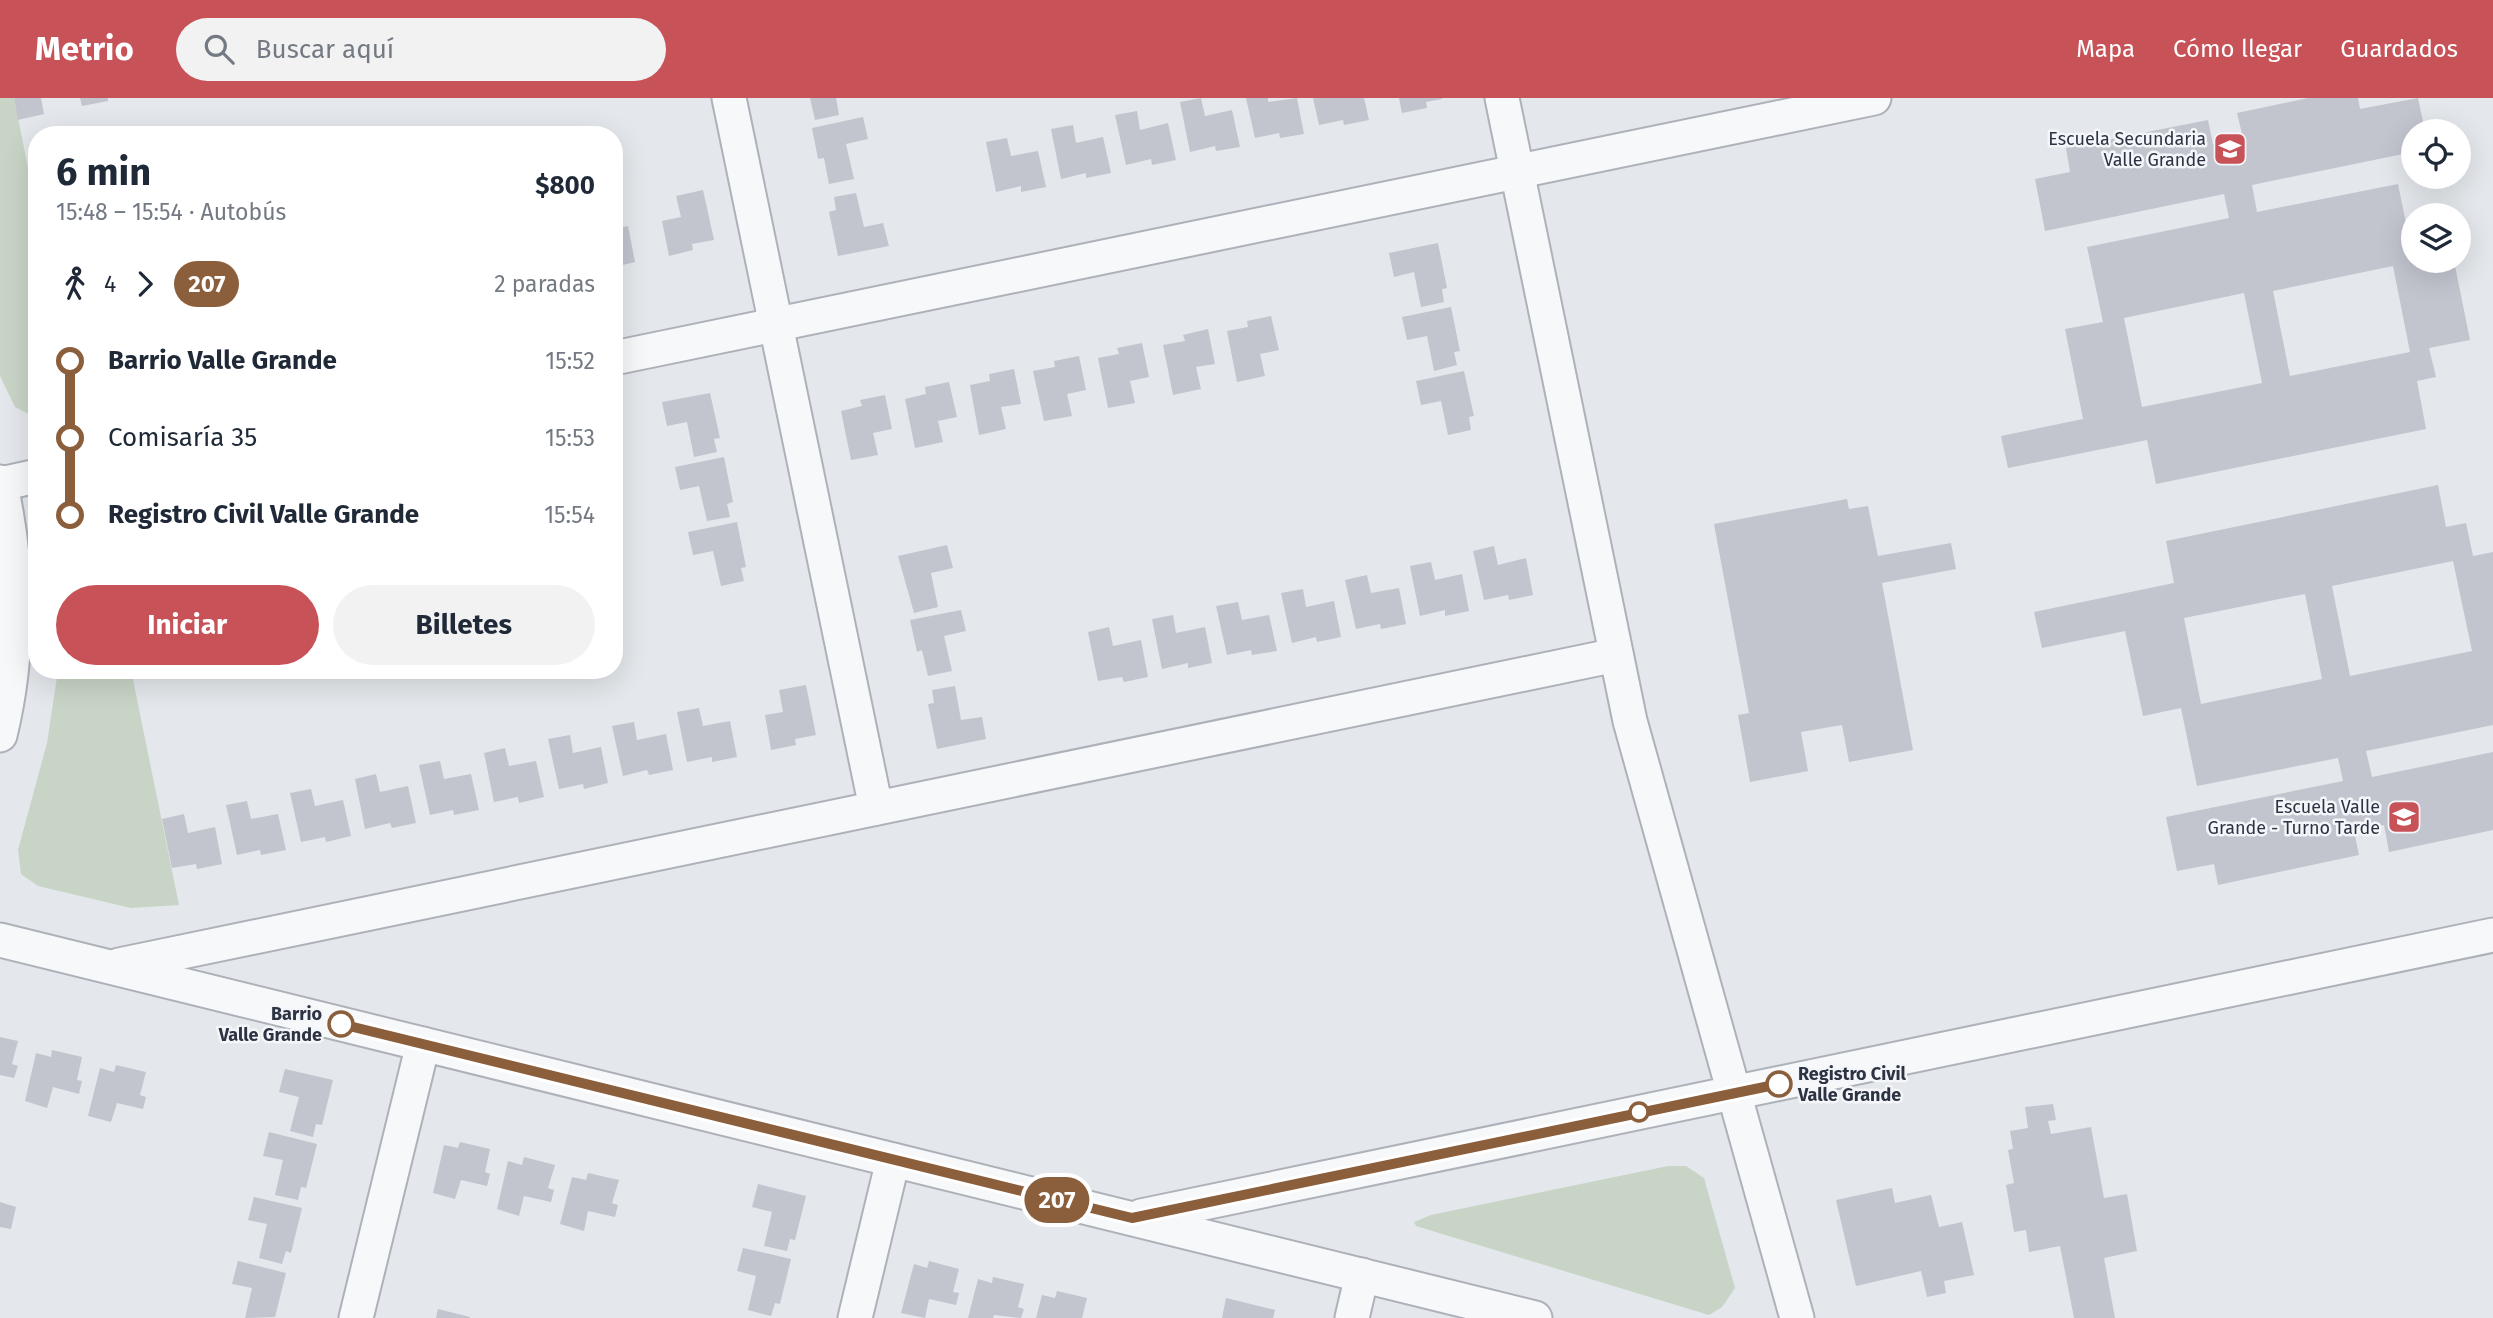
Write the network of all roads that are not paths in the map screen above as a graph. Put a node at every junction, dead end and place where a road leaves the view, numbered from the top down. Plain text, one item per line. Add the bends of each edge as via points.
1 (729, 98) edge
2 (1502, 98) edge
3 (1874, 98) edge
4 (1517, 172) junction
5 (776, 324) junction
6 (623, 356) edge
7 (28, 478) edge
8 (0, 483) edge
9 (1616, 654) junction
10 (0, 734) edge
11 (876, 808) junction
12 (2493, 935) edge
13 (0, 940) edge
14 (110, 967) junction
15 (423, 1044) junction
16 (1734, 1093) junction
17 (893, 1160) junction
18 (1132, 1218) junction
19 (1362, 1275) junction
20 (356, 1318) edge
21 (855, 1318) edge
22 (1352, 1318) edge
23 (1535, 1318) edge
24 (1797, 1318) edge

1 - 5 street
2 - 4 street
3 - 4 street
4 - 5 street
4 - 9 street
5 - 6 street
5 - 11 street
7 - 8 street
8 - 10 street via 15,597 13,650
9 - 11 street
9 - 16 street via 1630,721
11 - 14 street
12 - 16 street
13 - 14 street
14 - 15 street
15 - 17 street
15 - 20 street
16 - 18 street
16 - 24 street
17 - 18 street
17 - 21 street
18 - 19 street
19 - 22 street
19 - 23 street

